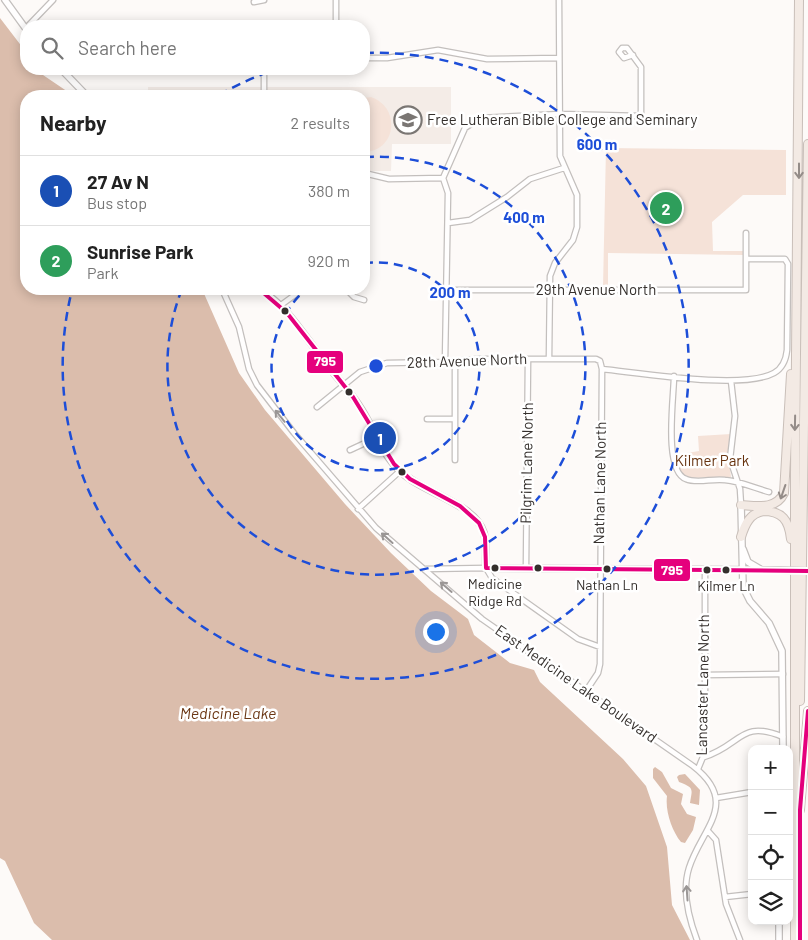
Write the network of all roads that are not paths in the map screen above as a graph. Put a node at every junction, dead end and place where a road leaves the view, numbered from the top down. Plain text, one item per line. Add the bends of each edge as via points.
1 (5, 0) edge
2 (53, 0) edge
3 (264, 0) edge
4 (336, 0) edge
5 (559, 0) edge
6 (799, 0) edge
7 (254, 2) dead end
8 (21, 20) edge
9 (34, 20) edge
10 (336, 20) edge
11 (633, 55) dead end
12 (370, 58) edge
13 (559, 58) junction
14 (67, 75) edge
15 (264, 75) edge
16 (81, 90) edge
17 (264, 90) edge
18 (560, 114) junction
19 (808, 144) edge
20 (564, 168) junction
21 (370, 174) edge
22 (442, 178) junction
23 (448, 223) junction
24 (746, 233) dead end
25 (746, 259) junction
26 (446, 290) junction
27 (550, 290) junction
28 (225, 295) edge
29 (267, 295) edge
30 (295, 295) edge
31 (352, 295) edge
32 (364, 300) dead end
33 (281, 306) junction
34 (796, 340) junction
35 (549, 358) junction
36 (528, 359) junction
37 (455, 361) junction
38 (600, 361) joint
39 (445, 362) junction
40 (602, 369) junction
41 (674, 376) junction
42 (731, 381) junction
43 (344, 384) junction
44 (805, 388) junction
45 (317, 407) dead end
46 (427, 419) dead end
47 (455, 419) junction
48 (376, 438) junction
49 (808, 442) edge
50 (350, 450) dead end
51 (455, 460) dead end
52 (400, 471) junction
53 (738, 482) junction
54 (769, 492) dead end
55 (741, 508) junction
56 (358, 510) junction
57 (764, 511) junction
58 (741, 540) junction
59 (486, 568) junction
60 (526, 568) junction
61 (425, 569) junction
62 (600, 569) junction
63 (705, 570) junction
64 (741, 570) junction
65 (764, 570) junction
66 (808, 571) edge
67 (795, 586) junction
68 (600, 646) junction
69 (783, 674) junction
70 (704, 675) junction
71 (586, 691) junction
72 (808, 711) edge
73 (783, 737) junction
74 (783, 745) edge
75 (704, 757) junction
76 (698, 769) junction
77 (748, 793) edge
78 (716, 798) junction
79 (800, 810) junction
80 (708, 831) junction
81 (748, 894) edge
82 (725, 897) junction
83 (779, 925) edge
84 (697, 940) edge
85 (740, 940) edge
86 (779, 940) edge
87 (795, 940) edge
88 (800, 940) edge

1 - 8 street
2 - 9 street
3 - 7 street
4 - 10 street
5 - 13 street
6 -> 34 highway
11 - 18 street via 641,67 641,116
12 - 13 street via 438,50 487,59
13 - 18 street
14 - 16 street
15 - 17 street
18 - 20 street via 560,156
18 - 22 street via 480,118 471,122
19 - 44 highway
20 - 23 street via 530,179 470,220
20 - 27 street via 577,195 577,227 573,240 553,267
21 - 22 street via 390,179
22 - 23 street via 448,194
23 - 26 street
24 - 25 street
25 - 27 street, 29th Avenue North via 746,290
25 - 42 street via 785,259 788,264 787,350 783,364 775,372 758,379
26 - 27 street, 29th Avenue North
26 - 39 street
27 - 35 street
56 -> 28 street, East Medicine Lake Boulevard via 257,385 249,369 239,327
29 - 33 street
30 - 33 street
31 - 32 street
33 - 43 street
34 -> 55 highway via 786,428 784,493 782,499 771,506
34 -> 67 highway
35 - 36 street, 28th Avenue North
35 - 38 street, 28th Avenue North
36 - 37 street, 28th Avenue North
36 - 60 street, Pilgrim Lane North
37 - 39 street, 28th Avenue North
37 - 47 street
38 - 40 street, Nathan Lane North
39 - 43 street, 28th Avenue North via 376,365
40 - 41 street
40 - 62 street, Nathan Lane North
41 - 42 street
41 - 53 street via 672,439 678,473 691,480
42 - 53 street via 735,416 730,460
43 - 45 street, 28th Avenue North
43 - 48 street
44 - 49 highway
44 - 79 highway
46 - 47 street
47 - 51 street
48 - 50 street
48 - 52 street
52 - 56 street
52 - 59 street via 426,490 465,508 476,519 485,540
53 - 54 street
53 - 55 street
55 - 57 highway
55 - 58 street
61 -> 56 street, East Medicine Lake Boulevard
57 - 58 highway via 749,519
57 - 67 highway via 779,513 788,524
58 - 64 street
58 - 65 street via 748,562
59 - 60 street
59 - 61 street
59 - 68 street via 492,578 578,639
60 - 62 street
71 -> 61 street, East Medicine Lake Boulevard via 482,619
62 - 63 street
62 - 68 street, Nathan Lane North
63 - 64 street
63 - 70 street, Lancaster Lane North
64 - 65 street
64 - 69 street via 746,594 779,641
65 - 66 street, bridge
67 - 87 highway
68 - 71 street, Nathan Lane North via 599,670
69 - 70 street
69 - 73 street
70 - 75 street, Lancaster Lane North
71 - 76 street, East Medicine Lake Boulevard
72 - 79 highway
73 - 74 street
73 - 75 street via 765,730 753,730
75 - 76 street, Lancaster Lane North
76 - 78 street, East Medicine Lake Boulevard via 710,783
77 - 78 street
78 - 80 street
79 - 88 highway
80 - 82 street via 716,840
84 -> 80 street via 687,900 686,878
81 - 82 street
82 - 85 street
83 - 86 street

